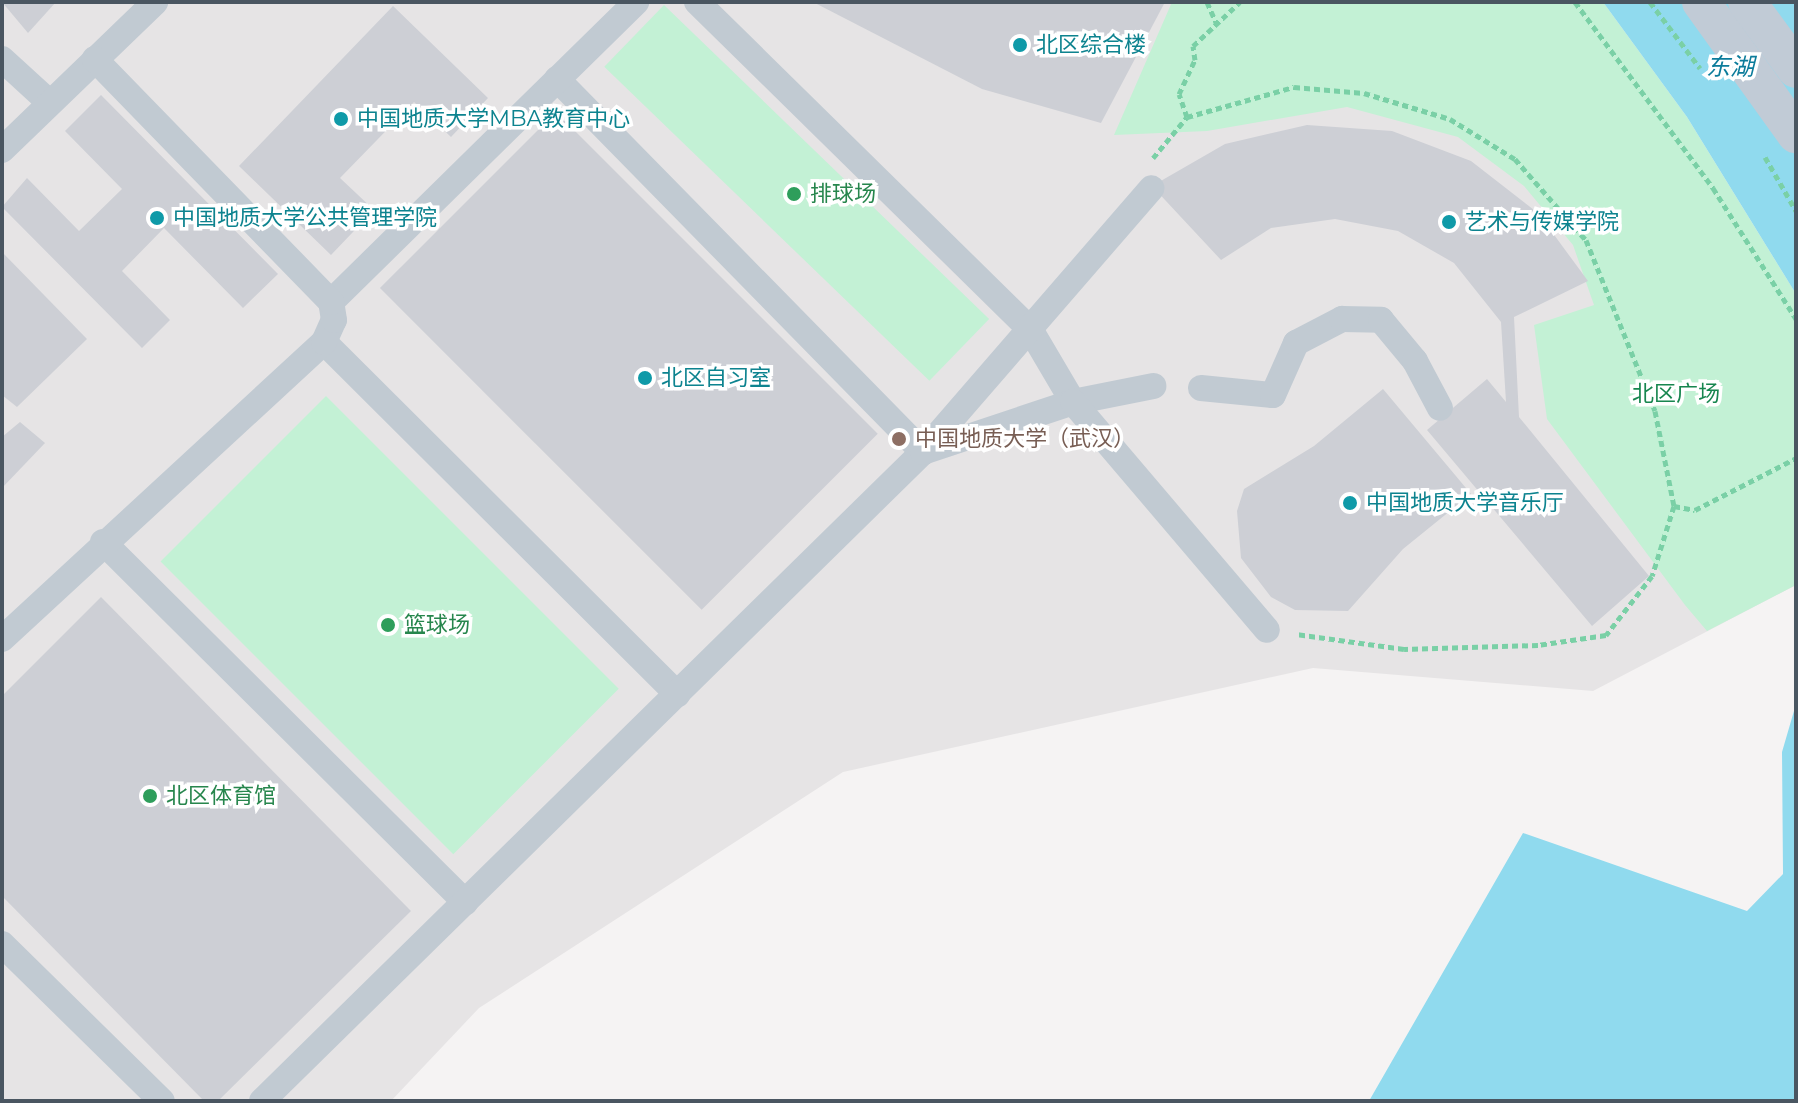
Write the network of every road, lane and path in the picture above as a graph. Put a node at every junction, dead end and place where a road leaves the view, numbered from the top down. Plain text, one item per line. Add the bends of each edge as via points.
1 (155, 2) edge
2 (636, 2) edge
3 (697, 2) edge
4 (1207, 2) edge
5 (1240, 2) edge
6 (1575, 2) edge
7 (1650, 2) edge
8 (1701, 2) edge
9 (1747, 2) edge
10 (1217, 24) junction
11 (2, 59) edge
12 (95, 59) junction
13 (1796, 69) edge
14 (1703, 72) dead end
15 (557, 79) junction
16 (50, 103) junction
17 (1187, 117) junction
18 (1796, 134) edge
19 (2, 150) edge
20 (1763, 153) dead end
21 (1152, 188) joint
22 (1796, 211) edge
23 (331, 302) junction
24 (1796, 319) edge
25 (1030, 329) junction
26 (324, 342) junction
27 (1153, 386) dead end
28 (1201, 388) dead end
29 (1073, 402) junction
30 (1440, 408) dead end
31 (923, 452) junction
32 (1796, 458) edge
33 (1674, 506) junction
34 (103, 542) junction
35 (1267, 630) joint
36 (2, 639) edge
37 (677, 694) junction
38 (465, 902) junction
39 (2, 944) edge
40 (162, 1101) edge
41 (262, 1101) edge

1 - 12 street
2 - 15 street
3 - 25 street
4 - 10 path
5 - 10 path
6 - 24 path via 1687,150
7 - 14 path
8 - 18 main road
9 - 13 main road
10 - 17 path via 1193,46 1195,60 1179,94
11 - 16 street
12 - 16 street
12 - 23 street
15 - 23 street
15 - 31 street
16 - 19 street
17 - 21 path via 1141,173
17 - 33 path via 1294,87 1364,93 1450,119 1515,159 1586,240 1655,411
20 - 22 path
21 - 25 street
23 - 26 street via 334,320
25 - 29 street
25 - 31 street
26 - 34 street
26 - 37 street
27 - 29 street
28 - 30 street via 1273,395 1296,343 1342,319 1381,320 1415,361
29 - 31 street
29 - 35 street
31 - 37 street
32 - 33 path via 1695,510
33 - 35 path via 1652,576 1606,635 1538,645 1404,649
34 - 36 street
34 - 38 street
37 - 38 street
38 - 41 street
39 - 40 street

